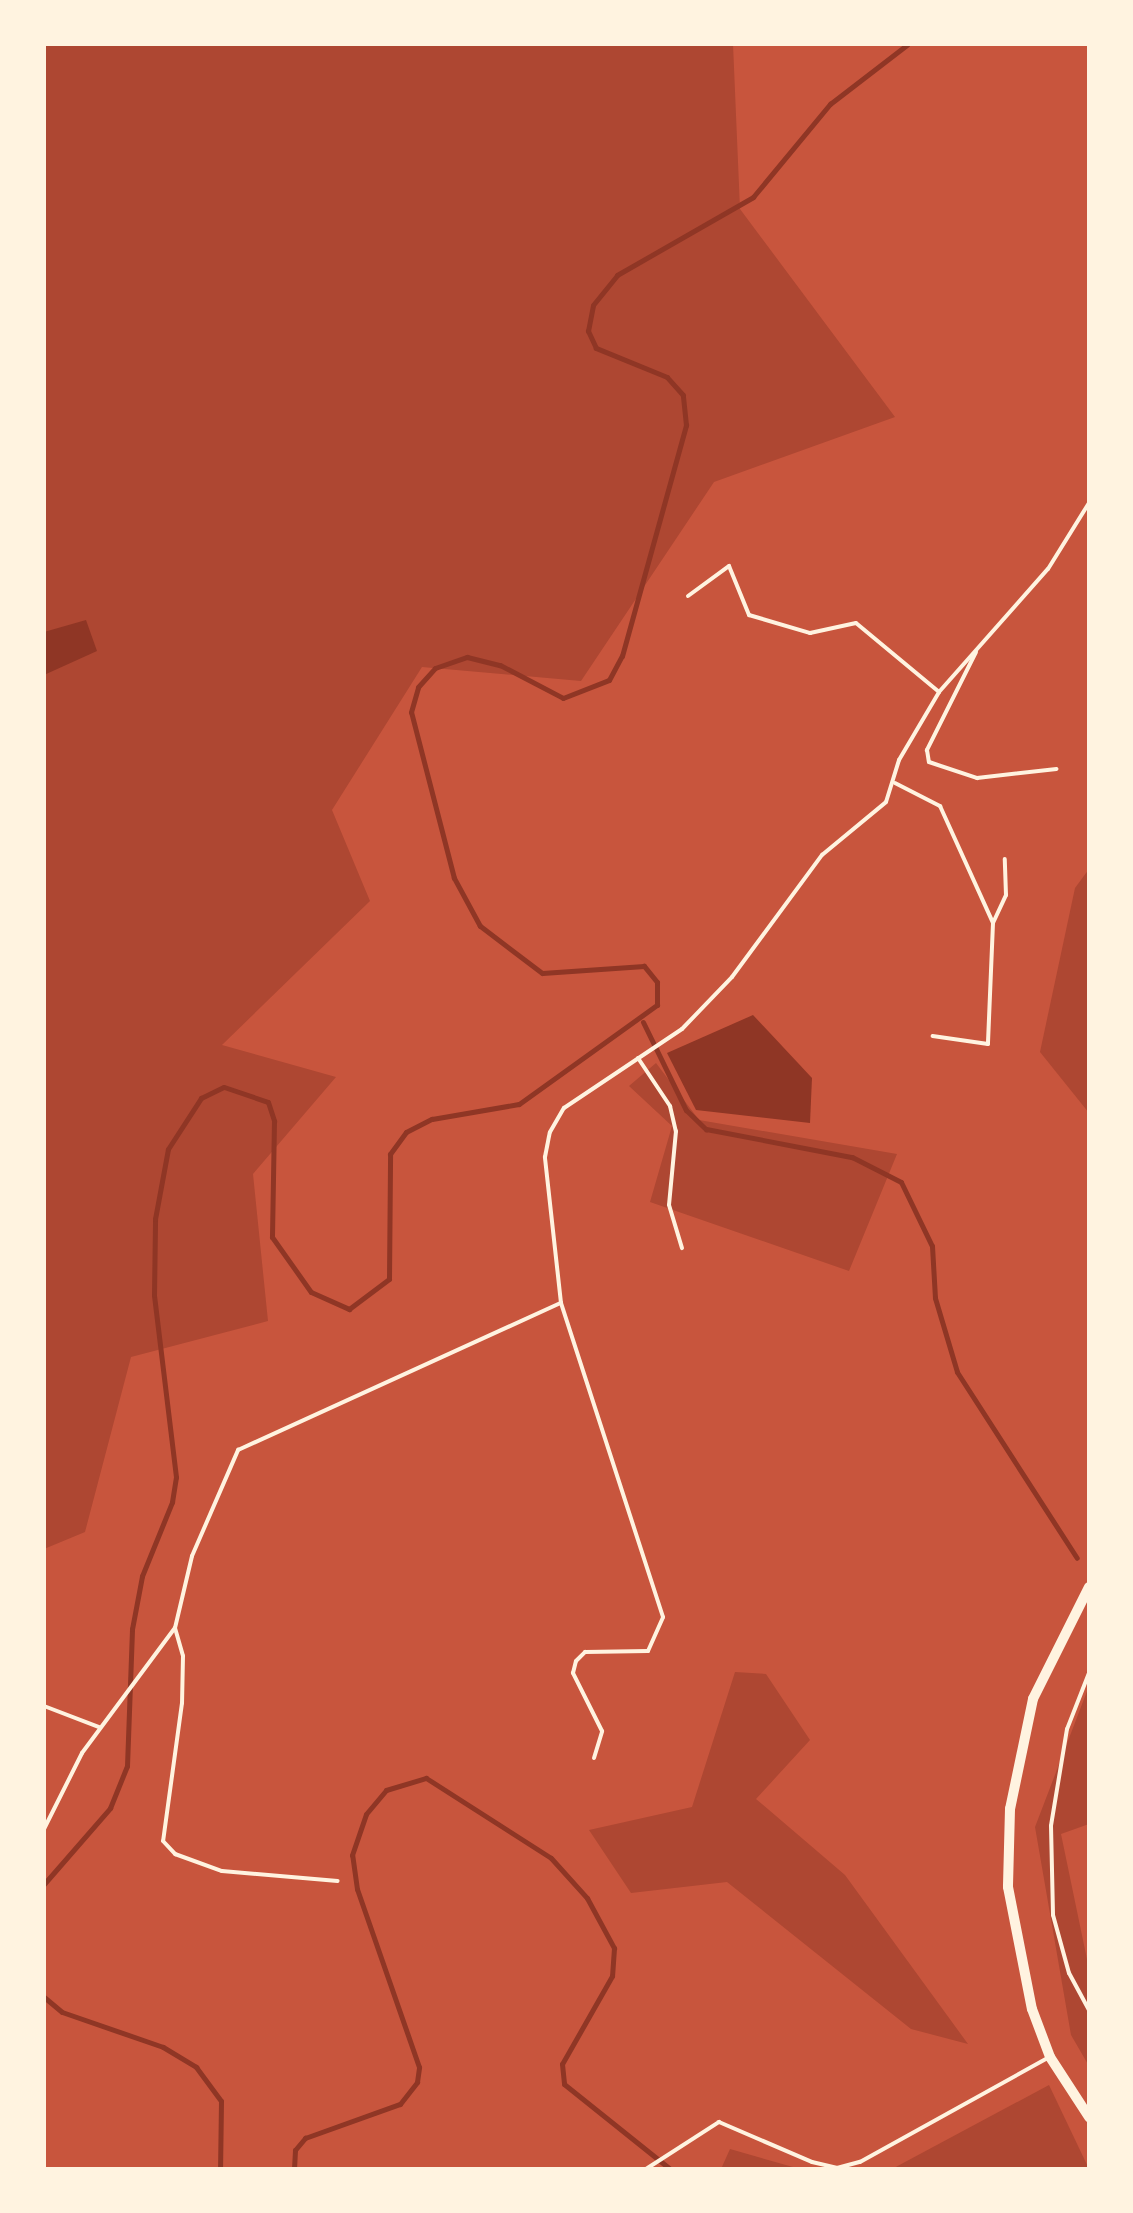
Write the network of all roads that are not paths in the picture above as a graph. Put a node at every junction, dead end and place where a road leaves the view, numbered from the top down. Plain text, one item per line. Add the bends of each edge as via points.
1 (1089, 503) edge
2 (688, 596) dead end
3 (979, 647) junction
4 (939, 692) junction
5 (1056, 769) dead end
6 (895, 783) junction
7 (1005, 859) dead end
8 (993, 923) junction
9 (933, 1036) dead end
10 (638, 1058) junction
11 (682, 1248) dead end
12 (561, 1303) junction
13 (1089, 1587) edge
14 (175, 1628) junction
15 (1089, 1673) edge
16 (44, 1706) edge
17 (99, 1727) junction
18 (594, 1758) dead end
19 (44, 1829) edge
20 (338, 1881) dead end
21 (1089, 2010) edge
22 (1050, 2057) junction
23 (1089, 2117) edge
24 (646, 2169) edge

1 - 3 lane via 1048,569
2 - 4 lane via 729,566 749,615 810,633 856,623
3 - 4 lane
3 - 5 lane via 927,750 929,762 977,778
4 - 6 lane via 899,760
6 - 8 lane via 940,806
6 - 10 lane via 886,802 792,890 732,977 667,1043
7 - 8 lane via 1006,895
8 - 9 lane via 988,1044
10 - 11 lane via 670,1106 676,1131 669,1205
10 - 12 lane via 564,1108 550,1132 545,1157
12 - 14 lane via 238,1450 226,1464 192,1556
12 - 18 lane via 663,1617 648,1651 585,1652 576,1661 573,1673 602,1731
13 - 22 street via 1033,1699 1010,1809 1015,1941
14 - 17 lane
14 - 20 lane via 183,1656 182,1703 160,1823 163,1841 175,1854 222,1871
15 - 21 lane via 1067,1729 1051,1826 1053,1915 1069,1973
16 - 17 lane
17 - 19 lane
22 - 23 street
22 - 24 lane via 837,2168 719,2122 698,2129

